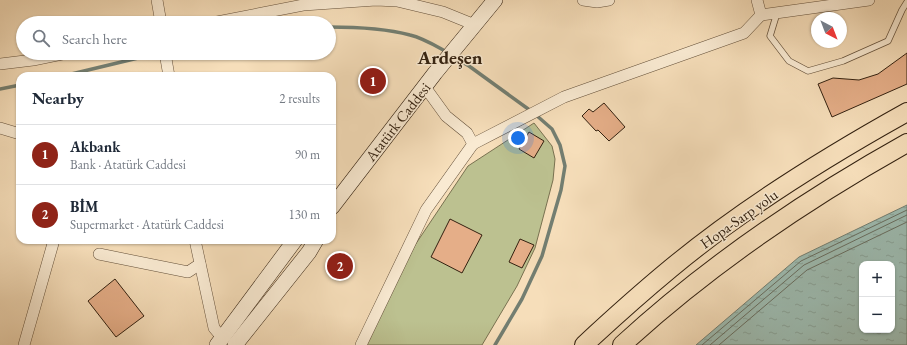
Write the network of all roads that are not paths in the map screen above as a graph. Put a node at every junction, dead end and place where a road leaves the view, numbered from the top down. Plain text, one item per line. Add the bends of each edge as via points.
1 (157, 0) edge
2 (376, 0) edge
3 (495, 0) edge
4 (583, 0) edge
5 (609, 0) edge
6 (757, 0) edge
7 (869, 0) edge
8 (598, 1) edge
9 (907, 2) edge
10 (776, 13) junction
11 (761, 15) junction
12 (160, 16) edge
13 (247, 16) edge
14 (475, 25) junction
15 (33, 60) edge
16 (166, 60) edge
17 (0, 64) edge
18 (168, 72) edge
19 (425, 87) junction
20 (907, 112) edge
21 (0, 128) edge
22 (16, 133) edge
23 (907, 143) edge
24 (473, 144) junction
25 (336, 203) edge
26 (53, 244) edge
27 (196, 244) edge
28 (292, 244) edge
29 (314, 244) edge
30 (99, 254) dead end
31 (200, 264) junction
32 (226, 333) junction
33 (25, 345) edge
34 (216, 345) edge
35 (235, 345) edge
36 (361, 345) edge
37 (584, 345) edge
38 (622, 345) edge

1 - 12 street
2 - 13 street via 302,5
2 - 14 street via 397,1 443,12
3 - 14 main road, Atatürk Caddesi
4 - 8 street
5 - 8 street
6 - 11 street
7 - 10 street
9 - 10 lane via 888,41 843,61 808,71 789,61 770,36
10 - 11 street
11 - 24 street via 744,33 564,97
14 - 19 main road, Atatürk Caddesi
15 - 17 street
16 - 18 street
19 - 24 street via 446,116 467,133
19 - 25 main road, Atatürk Caddesi
20 - 37 highway, Hopa-Sarp yolu via 734,220 671,268
21 - 22 street
23 - 38 highway, Hopa-Sarp yolu via 788,215 736,251
24 - 36 street via 426,210
26 - 33 street
27 - 31 street
28 - 32 main road
29 - 35 main road
30 - 31 street via 188,272
31 - 32 street via 214,328 219,334
32 - 34 main road

